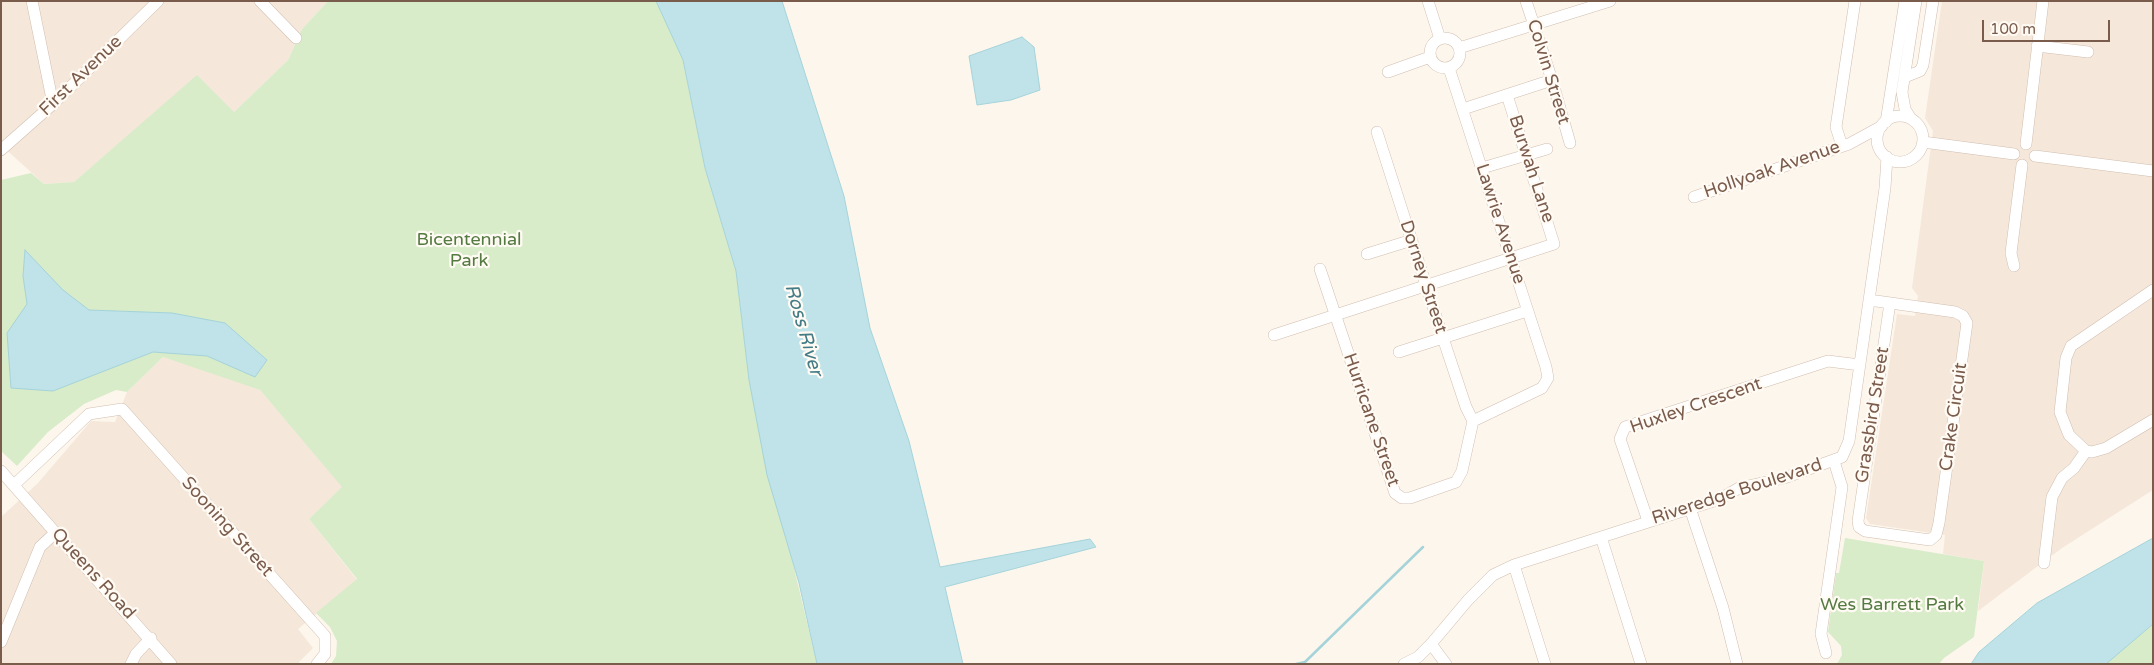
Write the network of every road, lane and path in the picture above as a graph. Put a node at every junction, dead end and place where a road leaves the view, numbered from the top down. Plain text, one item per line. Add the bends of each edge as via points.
1 (32, 1) edge
2 (158, 1) edge
3 (260, 1) edge
4 (1428, 1) edge
5 (1526, 1) edge
6 (1610, 1) edge
7 (1855, 1) edge
8 (1905, 1) edge
9 (1916, 1) edge
10 (1933, 1) edge
11 (2043, 1) edge
12 (1534, 24) junction
13 (296, 38) dead end
14 (1440, 39) junction
15 (2037, 46) junction
16 (1459, 48) junction
17 (2088, 52) dead end
18 (1430, 57) junction
19 (1449, 68) junction
20 (1388, 72) dead end
21 (1905, 77) junction
22 (1552, 80) junction
23 (1507, 95) junction
24 (54, 104) junction
25 (1463, 109) junction
26 (1911, 119) junction
27 (1884, 124) junction
28 (1377, 132) dead end
29 (1923, 142) junction
30 (1570, 143) dead end
31 (2026, 144) junction
32 (1846, 145) junction
33 (1547, 149) dead end
34 (1, 150) edge
35 (1884, 153) junction
36 (1526, 154) junction
37 (2014, 154) junction
38 (2035, 156) junction
39 (1903, 161) junction
40 (2022, 165) junction
41 (1482, 168) junction
42 (2153, 171) edge
43 (1885, 188) junction
44 (1694, 197) dead end
45 (1412, 240) junction
46 (1366, 254) dead end
47 (1511, 258) junction
48 (2014, 266) dead end
49 (1320, 269) dead end
50 (1426, 286) junction
51 (2153, 290) edge
52 (1869, 300) junction
53 (1890, 303) junction
54 (1528, 311) junction
55 (1335, 314) junction
56 (1274, 335) dead end
57 (1443, 338) junction
58 (1399, 352) dead end
59 (1860, 365) junction
60 (2153, 420) edge
61 (1473, 421) junction
62 (2086, 451) junction
63 (1834, 461) junction
64 (1, 471) edge
65 (14, 484) junction
66 (1690, 508) junction
67 (1648, 521) junction
68 (1859, 527) joint
69 (55, 534) junction
70 (1601, 537) junction
71 (2044, 563) dead end
72 (1514, 565) junction
73 (151, 638) junction
74 (1, 642) edge
75 (1430, 644) junction
76 (1826, 653) dead end
77 (131, 664) edge
78 (171, 664) edge
79 (317, 664) edge
80 (1404, 664) edge
81 (1446, 664) edge
82 (1545, 664) edge
83 (1641, 664) edge
84 (1737, 664) edge

1 - 24 street
2 - 24 street, First Avenue
3 - 13 street
4 - 14 street
5 - 12 street, Colvin Street
6 - 12 street
7 - 32 street via 1836,127
8 - 27 street
9 - 21 street
10 - 21 street via 1924,65 1920,71
11 - 15 street
12 - 16 street
12 - 22 street, Colvin Street
14 - 16 street via 1452,40
14 - 18 street via 1431,47
15 - 17 street
15 - 31 street
16 - 19 street via 1459,58
18 - 19 street via 1439,68
18 - 20 street
19 - 25 street, Lawrie Avenue
21 - 26 street via 1903,101
22 - 23 street
22 - 30 street, Colvin Street
23 - 25 street
23 - 36 street, Burwah Lane
24 - 34 street, First Avenue
25 - 41 street, Lawrie Avenue
26 - 27 street via 1898,116
26 - 29 street via 1921,129
27 - 32 street
27 - 35 street via 1878,133
28 - 45 street, Dorney Street
29 - 37 street
29 - 39 street via 1914,157
31 - 37 street via 2017,148
31 - 38 street via 2032,147
32 - 35 street via 1866,144
32 - 44 street, Hollyoak Avenue
33 - 36 street
35 - 39 street
35 - 43 street, Riveredge Boulevard
36 - 41 street
36 - 47 street, Burwah Lane via 1554,244
37 - 40 street via 2015,160
38 - 40 street via 2030,164
38 - 42 street
39 - 43 street, Riveredge Boulevard
40 - 48 street via 2011,253
41 - 47 street, Lawrie Avenue
43 - 52 street, Riveredge Boulevard
45 - 46 street
45 - 50 street, Dorney Street
47 - 50 street
47 - 54 street, Lawrie Avenue
49 - 55 street
50 - 55 street
50 - 57 street, Dorney Street
51 - 62 street via 2077,341 2068,352 2060,412 2069,435
52 - 53 street, Crake Circuit
52 - 59 street, Riveredge Boulevard
53 - 68 street, Grassbird Street
53 - 68 street, Crake Circuit via 1960,313 1966,319 1967,329 1936,535 1925,540 1870,532
54 - 57 street
54 - 61 street, Lawrie Avenue via 1546,367 1547,381 1538,391
55 - 56 street
55 - 61 street, Hurricane Street via 1392,488 1398,496 1410,498 1456,482 1462,471
57 - 58 street
57 - 61 street, Dorney Street
59 - 63 street, Riveredge Boulevard via 1849,442 1842,457
59 - 67 street, Huxley Crescent via 1828,361 1625,427 1620,438
60 - 62 street via 2098,452
62 - 71 street via 2062,478 2052,497
63 - 66 street, Riveredge Boulevard via 1784,478 1739,488 1720,499
63 - 76 street via 1842,487 1821,634
64 - 65 street, Queens Road
65 - 69 street, Queens Road
65 - 79 street, Sooning Street via 89,414 122,409 326,636 326,647
66 - 67 street, Riveredge Boulevard
66 - 84 street via 1723,608
67 - 70 street, Riveredge Boulevard
69 - 73 street, Queens Road
69 - 74 street via 40,547
70 - 72 street, Riveredge Boulevard
70 - 83 street
72 - 75 street, Riveredge Boulevard via 1493,575
72 - 82 street
73 - 77 street
73 - 78 street, Queens Road
75 - 80 street, Riveredge Boulevard via 1418,657
75 - 81 street

